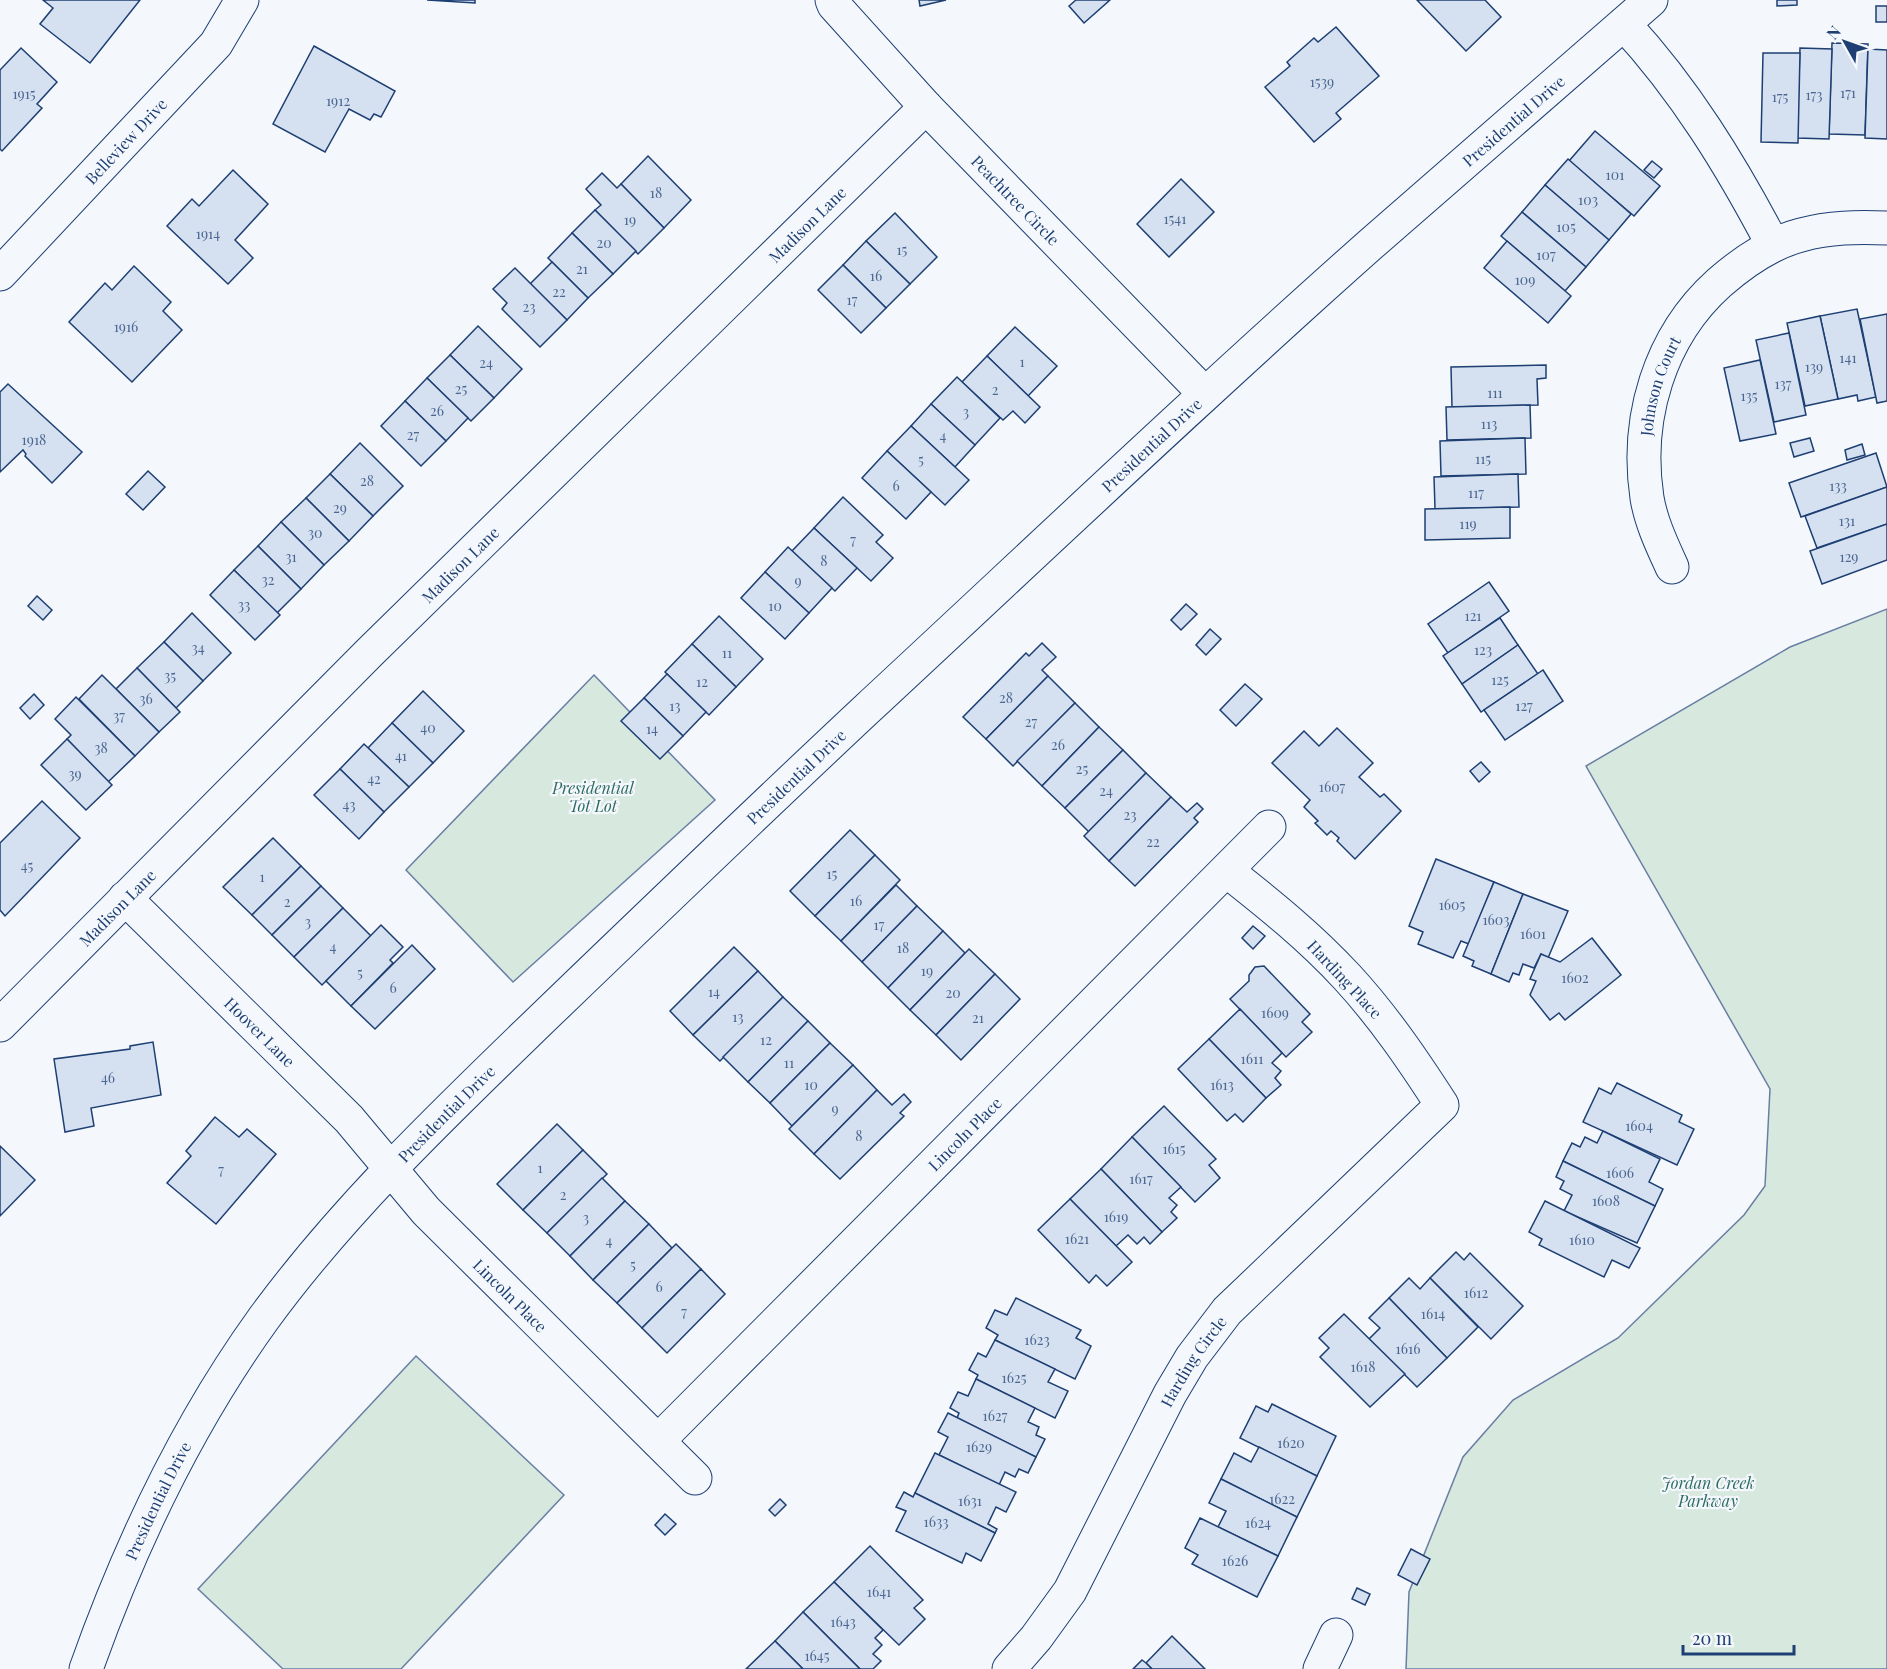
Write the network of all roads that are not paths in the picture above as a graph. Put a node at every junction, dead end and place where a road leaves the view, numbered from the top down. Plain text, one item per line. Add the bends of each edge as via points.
1 (242, 0) edge
2 (832, 0) edge
3 (1651, 0) edge
4 (1624, 24) junction
5 (926, 107) junction
6 (1887, 228) edge
7 (1773, 245) junction
8 (0, 274) edge
9 (1205, 394) junction
10 (1672, 567) dead end
11 (1269, 827) dead end
12 (1227, 871) junction
13 (125, 898) junction
14 (0, 1025) edge
15 (1442, 1105) joint
16 (391, 1169) junction
17 (658, 1441) junction
18 (695, 1478) dead end
19 (1336, 1635) dead end
20 (86, 1669) edge
21 (1009, 1669) edge
22 (1320, 1669) edge

1 - 8 street, Belleview Drive via 216,44
2 - 5 street, Peachtree Circle
3 - 4 street, Presidential Drive
4 - 7 street via 1692,106 1736,174
4 - 9 street, Presidential Drive
5 - 9 street, Peachtree Circle
5 - 13 street, Madison Lane via 369,652
6 - 7 street, Johnson Court via 1844,226
7 - 10 street, Johnson Court via 1738,266 1702,298 1675,337 1655,381 1646,420 1644,460 1648,500
9 - 16 street, Presidential Drive via 749,819
11 - 12 street, Lincoln Place
12 - 15 street, Harding Place via 1290,921 1347,977 1398,1038
12 - 17 street, Lincoln Place
13 - 14 street, Madison Lane
13 - 16 street, Hoover Lane via 349,1119
15 - 21 street, Harding Circle via 1227,1311 1170,1394 1070,1591
16 - 17 street, Lincoln Place via 426,1210
16 - 20 street, Presidential Drive via 317,1251 262,1321 190,1432 145,1520
17 - 18 street, Lincoln Place
19 - 22 street

